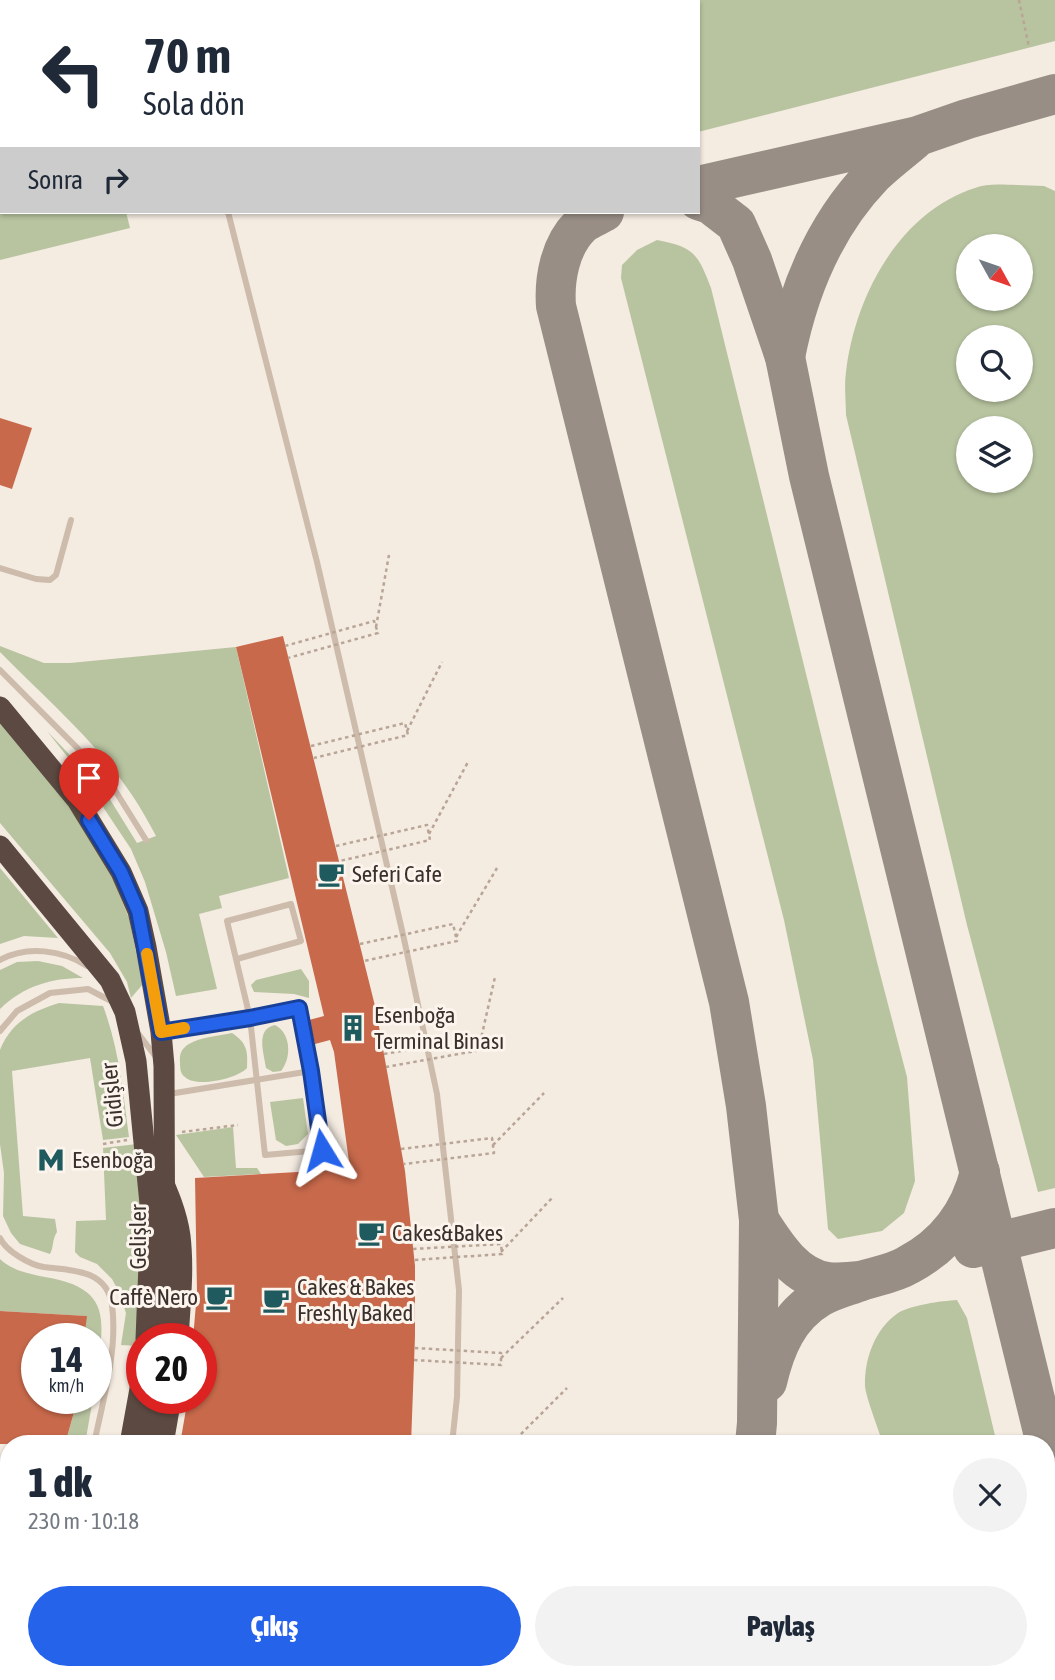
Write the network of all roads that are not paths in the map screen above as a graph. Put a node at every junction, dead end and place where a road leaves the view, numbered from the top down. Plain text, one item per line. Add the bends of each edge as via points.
1 (229, 214) edge
2 (71, 520) dead end
3 (0, 568) edge
4 (0, 670) edge
5 (0, 707) edge
6 (146, 840) dead end
7 (0, 846) edge
8 (237, 959) junction
9 (0, 960) edge
10 (110, 980) junction
11 (250, 1018) junction
12 (0, 1031) edge
13 (161, 1032) junction
14 (164, 1066) junction
15 (311, 1071) junction
16 (258, 1081) junction
17 (164, 1095) junction
18 (140, 1107) junction
19 (0, 1238) edge
20 (147, 1323) edge
21 (165, 1323) edge
22 (179, 1323) edge
23 (135, 1414) edge
24 (151, 1414) edge
25 (168, 1414) edge
26 (96, 1435) edge
27 (132, 1435) edge
28 (147, 1435) edge
29 (165, 1435) edge
30 (453, 1435) edge

1 - 30 lane via 317,562 437,1094 459,1290
2 - 3 lane via 56,575 50,580
4 - 6 lane via 108,779
5 - 13 highway, Gelişler via 76,800 121,872 141,923
7 - 10 highway, Gidişler, bridge
8 - 8 lane via 301,941 291,904 227,922
8 - 11 lane
9 - 10 lane, bridge via 23,952 54,952 84,963
10 - 18 highway, Gidişler, bridge via 128,1024
11 - 13 lane
11 - 15 lane via 299,1008
11 - 16 lane
12 - 14 lane via 17,1011 50,993 88,989 116,1003
13 - 14 highway, Gelişler
14 - 17 highway, Gelişler
15 - 16 lane
15 - 16 lane via 322,1150 265,1155
16 - 17 lane
17 - 21 highway, Gelişler
18 - 20 highway, Gidişler, bridge via 151,1214
18 - 22 highway, bridge via 151,1154 180,1235
19 - 26 lane via 16,1255 41,1267 83,1271 104,1286 112,1302 110,1362
23 - 27 highway
24 - 28 highway
25 - 29 highway

